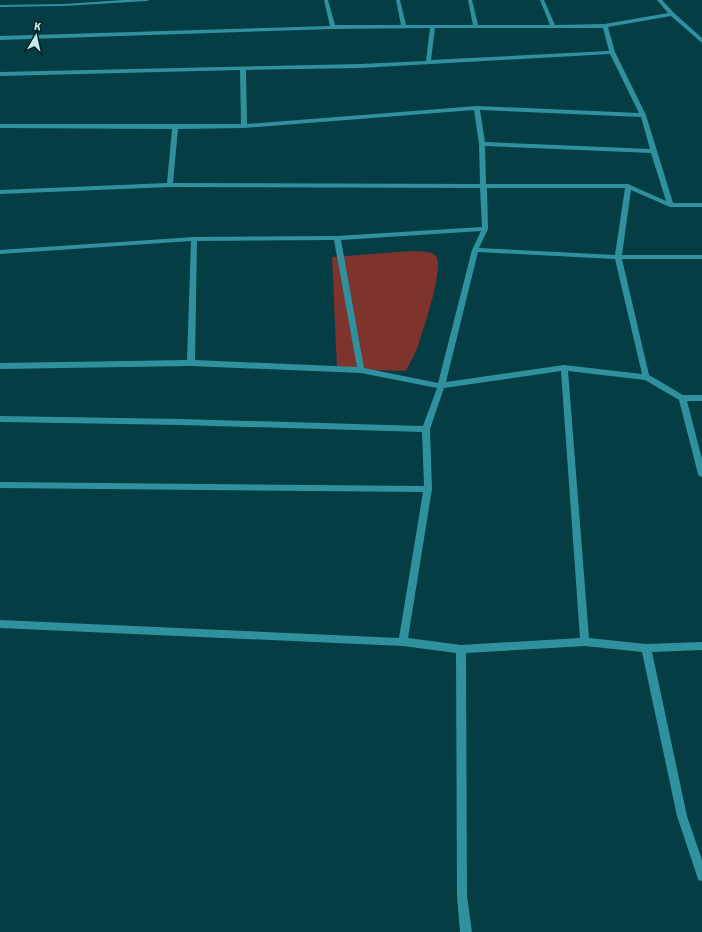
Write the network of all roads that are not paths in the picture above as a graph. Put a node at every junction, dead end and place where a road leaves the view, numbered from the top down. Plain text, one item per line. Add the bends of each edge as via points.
1 (147, 0) edge
2 (326, 0) edge
3 (398, 0) edge
4 (470, 0) edge
5 (542, 0) edge
6 (659, 0) edge
7 (0, 6) edge
8 (672, 14) junction
9 (553, 26) junction
10 (605, 26) junction
11 (333, 27) junction
12 (404, 27) junction
13 (433, 27) junction
14 (476, 27) junction
15 (0, 38) edge
16 (702, 41) edge
17 (612, 52) junction
18 (428, 62) junction
19 (243, 69) junction
20 (0, 74) edge
21 (477, 108) junction
22 (643, 115) junction
23 (0, 126) edge
24 (244, 126) junction
25 (175, 127) junction
26 (482, 144) junction
27 (654, 150) junction
28 (170, 185) junction
29 (628, 186) junction
30 (483, 187) junction
31 (0, 192) edge
32 (670, 205) junction
33 (702, 205) edge
34 (485, 229) junction
35 (337, 238) junction
36 (194, 239) junction
37 (475, 250) junction
38 (0, 252) edge
39 (618, 257) junction
40 (702, 257) edge
41 (191, 364) junction
42 (0, 366) edge
43 (564, 368) junction
44 (361, 370) junction
45 (646, 378) junction
46 (441, 386) junction
47 (682, 398) junction
48 (702, 398) edge
49 (0, 419) edge
50 (426, 429) junction
51 (702, 474) edge
52 (0, 485) edge
53 (428, 489) junction
54 (0, 624) edge
55 (403, 642) junction
56 (585, 642) junction
57 (702, 646) edge
58 (646, 648) junction
59 (461, 649) junction
60 (702, 876) edge
61 (466, 932) edge

1 - 7 street
2 - 11 street
3 - 12 street
4 - 14 street
5 - 9 street
6 - 8 street
8 - 10 street
8 - 16 street
9 - 10 street
9 - 14 street
10 - 17 street
11 - 12 street
11 - 15 street
12 - 13 street
13 - 14 street
13 - 18 street
17 - 18 street
17 - 22 street
18 - 19 street
19 - 20 street
19 - 24 street
21 - 22 street
21 - 24 street
21 - 26 street
22 - 27 street
23 - 25 street
24 - 25 street
25 - 28 street
26 - 27 street
26 - 30 street
27 - 32 street
28 - 30 street
28 - 31 street
29 - 30 street
29 - 32 street
29 - 39 street
30 - 34 street
32 - 33 street
34 - 35 street
34 - 37 street
35 - 36 street
35 - 44 street
36 - 38 street
36 - 41 street
37 - 39 street
37 - 46 street
39 - 40 street
39 - 45 street
41 - 42 street
41 - 44 street
43 - 45 street
43 - 46 street
43 - 56 street
44 - 46 street
45 - 47 street
46 - 50 street
47 - 48 street
47 - 51 street
49 - 50 street
50 - 53 street
52 - 53 street
53 - 55 street
54 - 55 street
55 - 59 street
56 - 58 street
56 - 59 street
57 - 58 street
58 - 60 street via 682,816
59 - 61 street via 462,896

